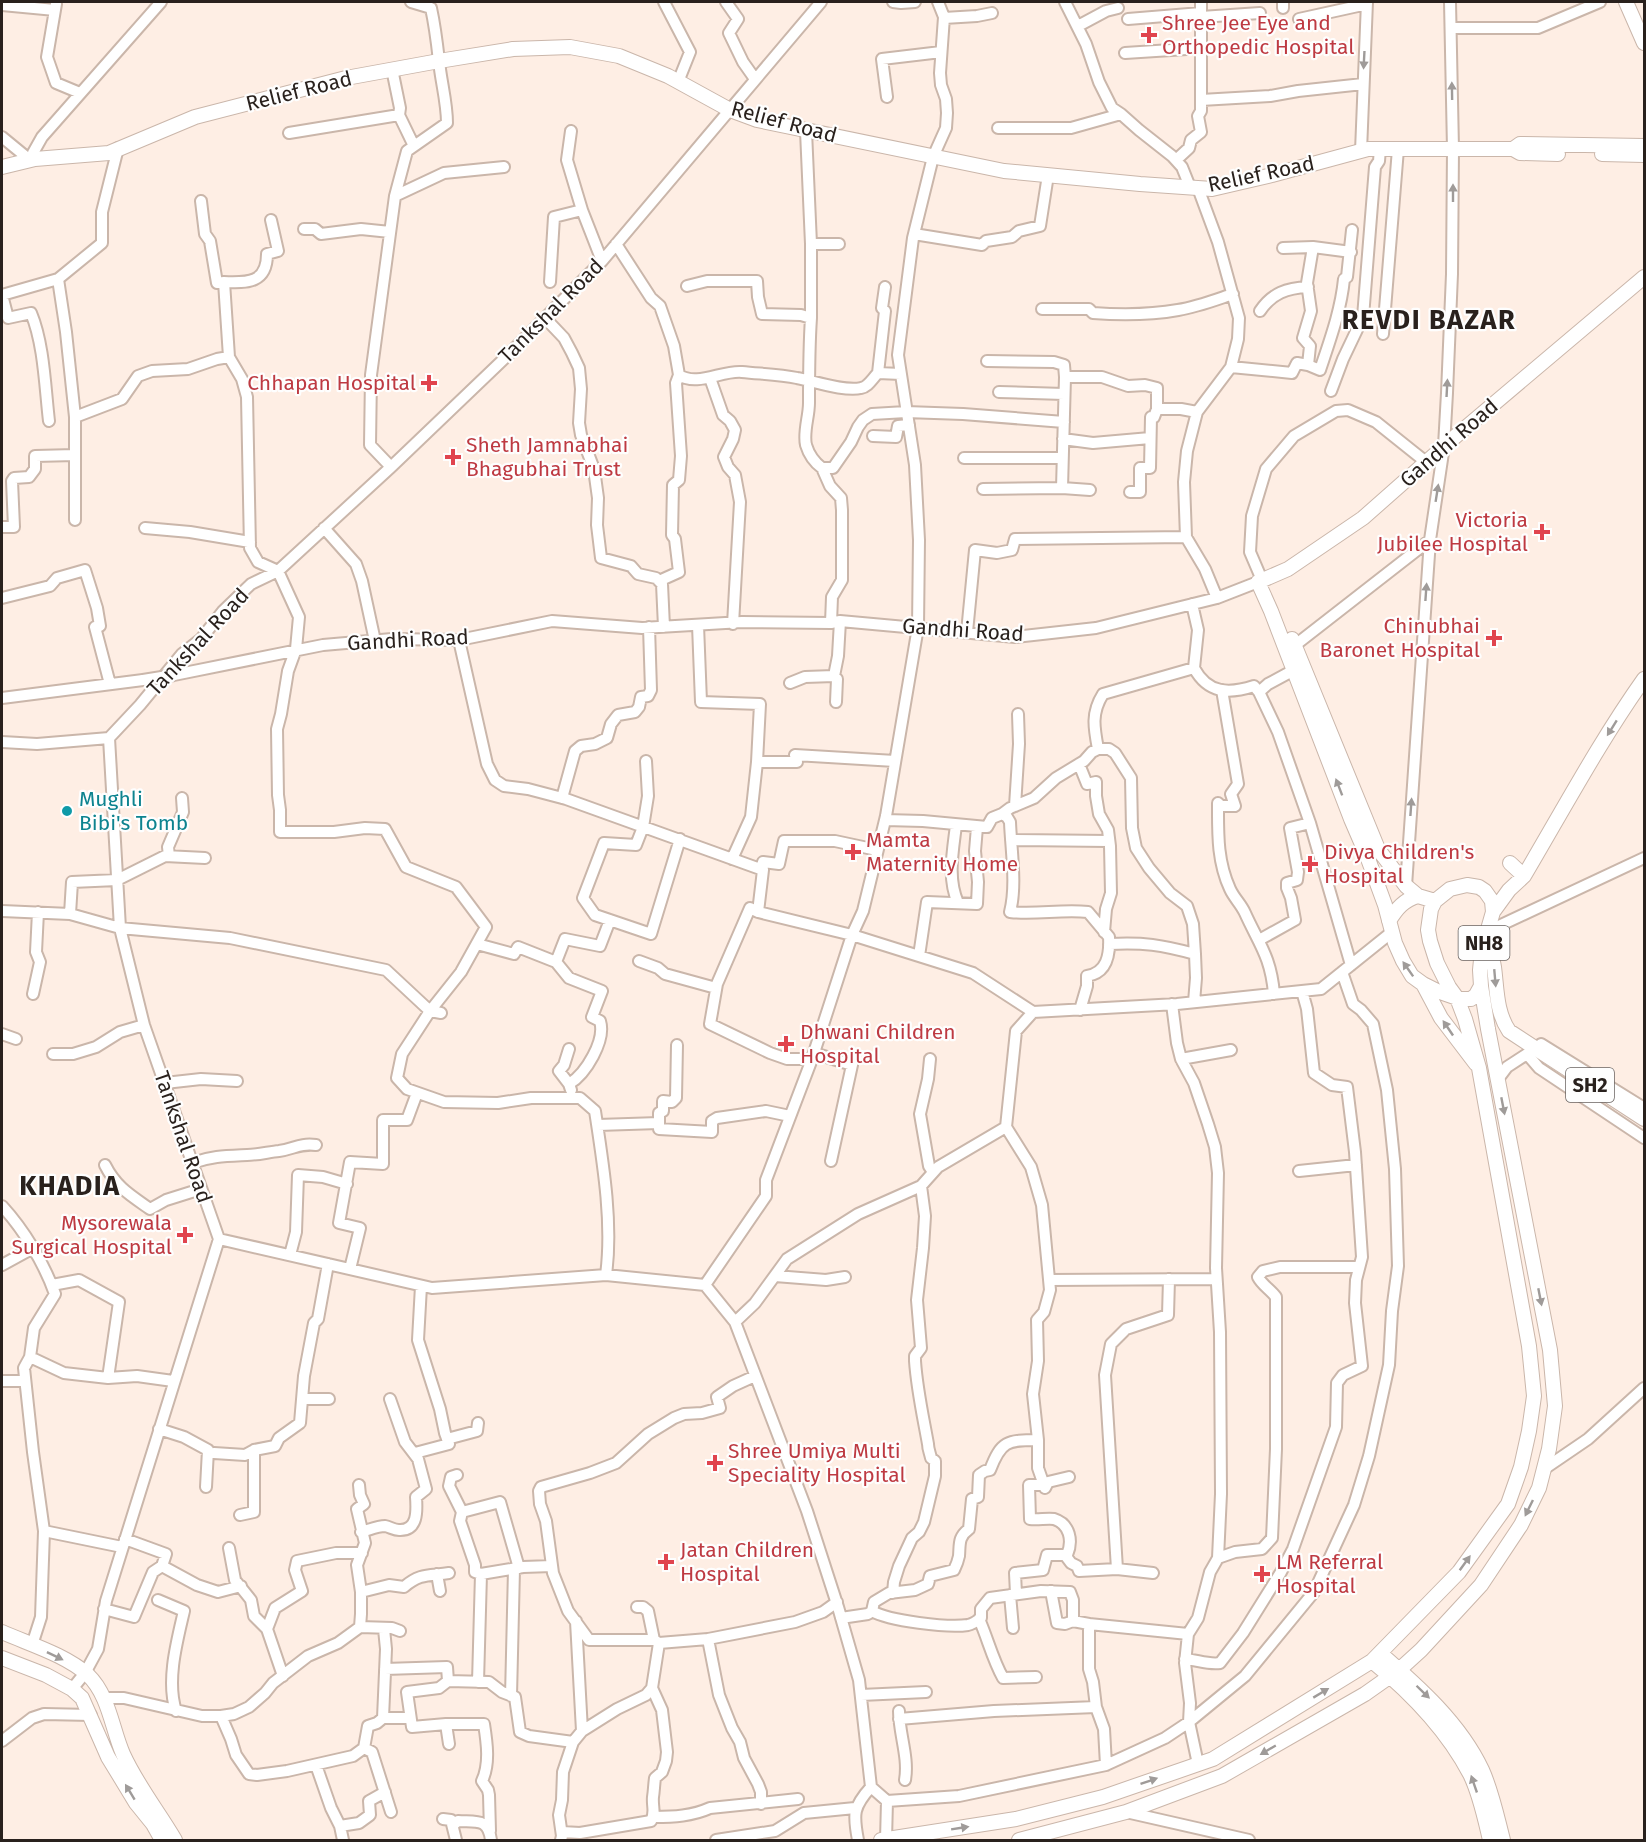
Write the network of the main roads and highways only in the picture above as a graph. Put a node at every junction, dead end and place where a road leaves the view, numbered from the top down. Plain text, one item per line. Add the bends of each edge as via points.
1 (1626, 2) edge
2 (1644, 43) edge
3 (1644, 146) edge
4 (1513, 148) junction
5 (1644, 155) edge
6 (2, 166) edge
7 (1644, 277) edge
8 (1262, 580) junction
9 (1644, 679) edge
10 (1510, 862) dead end
11 (1524, 876) junction
12 (1418, 896) junction
13 (1435, 901) junction
14 (1493, 912) junction
15 (1391, 927) junction
16 (1486, 932) junction
17 (1423, 984) junction
18 (1481, 986) junction
19 (1457, 998) junction
20 (1466, 1019) junction
21 (1488, 1029) junction
22 (1506, 1031) junction
23 (1479, 1068) junction
24 (1644, 1119) edge
25 (2, 1632) edge
26 (1376, 1657) junction
27 (2, 1658) edge
28 (1395, 1673) junction
29 (162, 1840) edge
30 (175, 1840) edge
31 (881, 1840) edge
32 (886, 1840) edge
33 (1021, 1840) edge
34 (1490, 1840) edge
35 (1503, 1840) edge

1 - 2 main road
3 - 4 main road, Relief Road via 1520,144
4 - 5 main road, Relief Road via 1520,153
4 - 6 main road, Relief Road via 1361,151 1212,189 1004,171 758,120 619,56 570,47 513,49 346,78 195,117 109,153
7 - 8 main road, Gandhi Road via 1363,518 1288,569
8 - 12 main road via 1294,646 1378,849
15 -> 8 main road
9 -> 11 main road
10 - 11 main road
11 - 14 main road
12 - 13 main road
12 - 15 main road via 1395,910
13 - 14 main road, NH8 via 1450,889 1479,887 1492,901
13 - 19 main road, NH8 via 1429,917 1430,941
14 - 16 main road, NH8
17 -> 15 main road via 1402,961
16 - 18 main road, NH8
16 -> 22 main road
17 - 19 main road
23 -> 17 main road via 1441,1018
18 - 19 main road, NH8 via 1471,999
18 - 21 main road
19 - 20 main road
20 - 21 main road
20 - 23 main road
21 - 22 main road
21 -> 28 main road via 1550,1350 1555,1406 1549,1449 1539,1488 1521,1525 1481,1585
22 - 24 main road, SH2 via 1532,1052
26 -> 23 main road via 1459,1572 1508,1504 1529,1431 1533,1396 1529,1346
25 -> 30 main road via 58,1656 93,1680 123,1754
26 - 28 main road
32 -> 26 main road via 1016,1819 1103,1797 1213,1759
29 -> 27 main road via 108,1756 82,1698 46,1675
28 -> 33 main road via 1222,1776 1126,1812
34 -> 28 main road via 1471,1775
28 -> 35 main road via 1428,1697 1460,1735 1482,1770
31 - 32 main road

